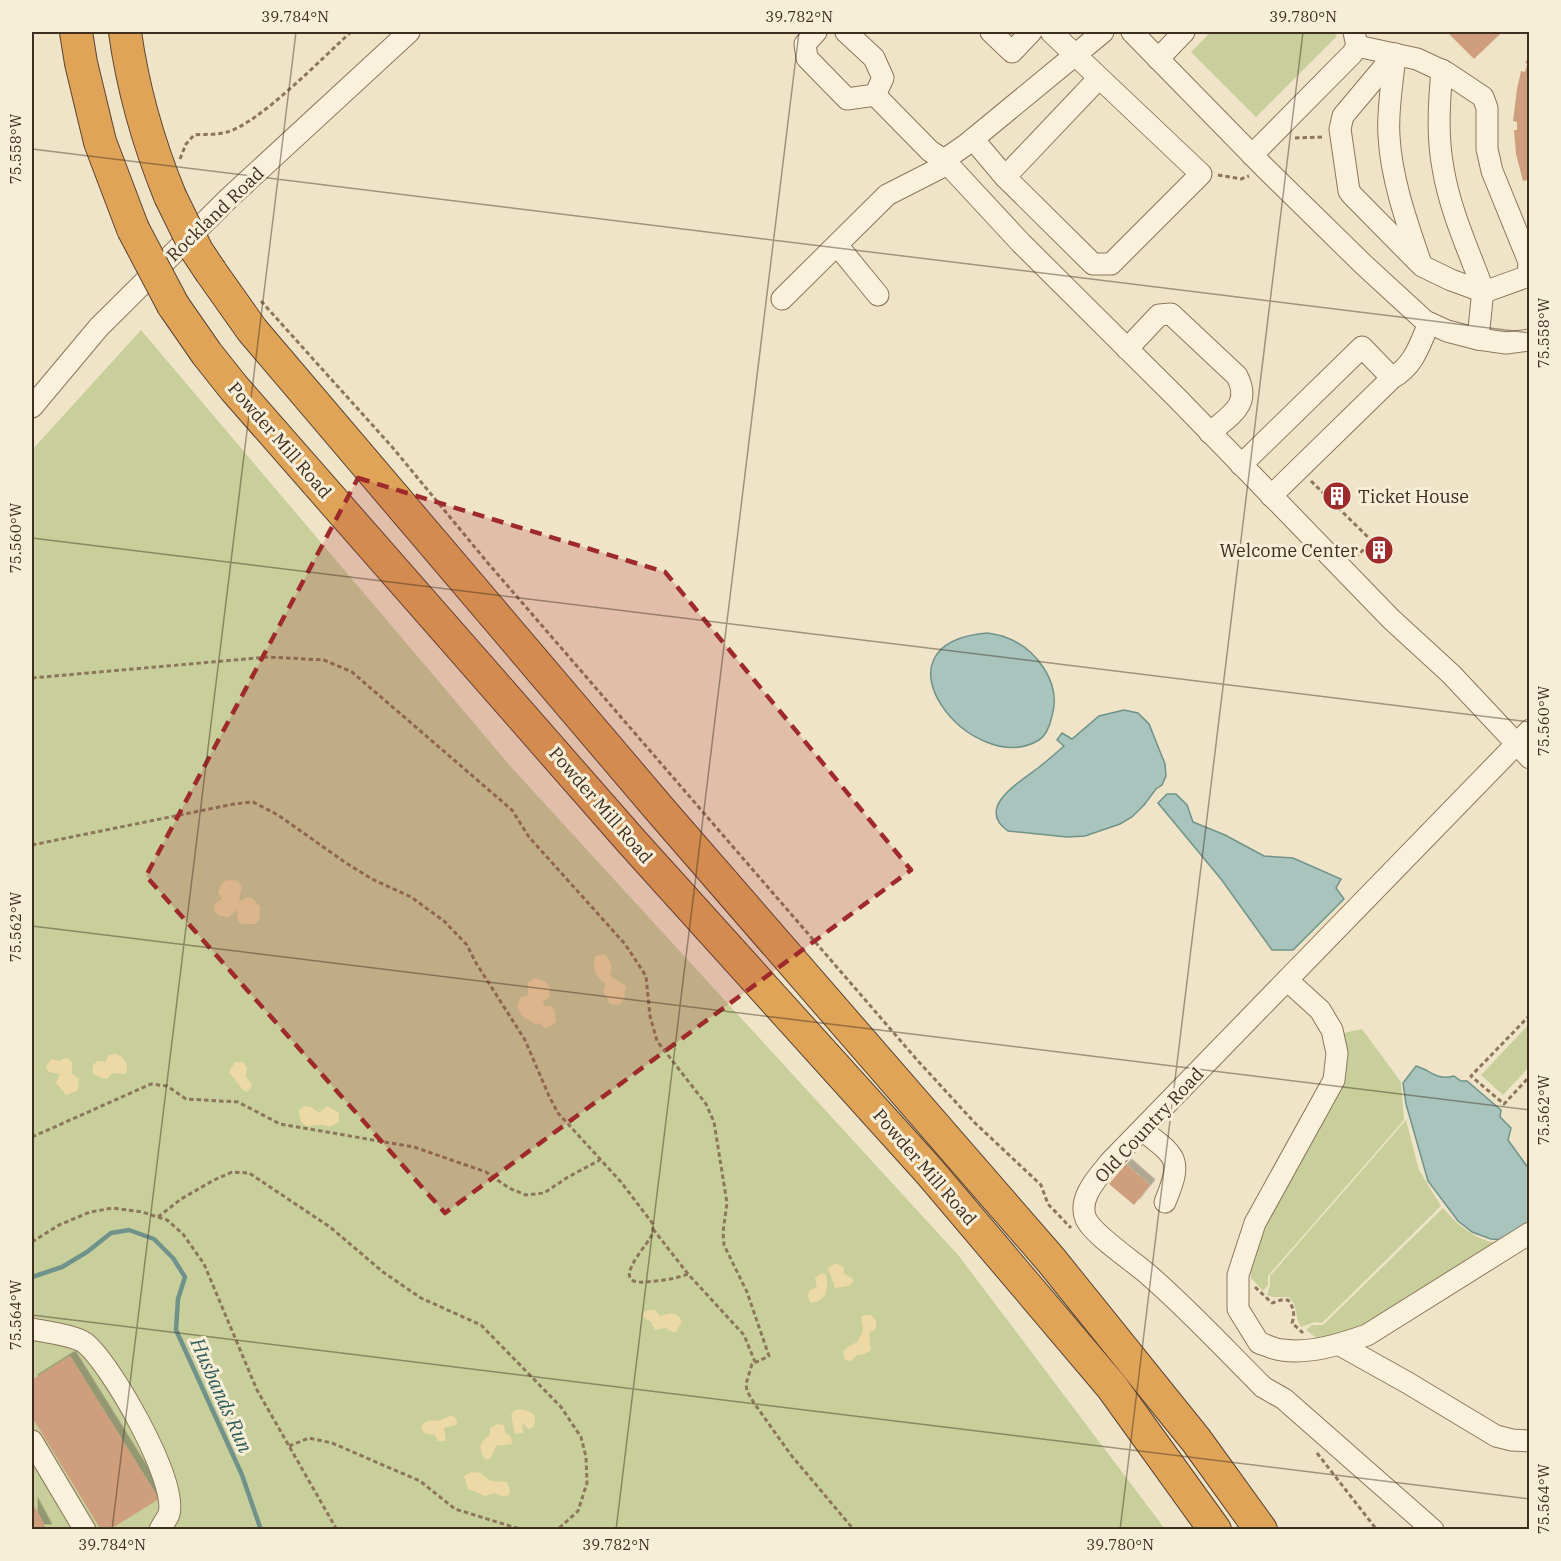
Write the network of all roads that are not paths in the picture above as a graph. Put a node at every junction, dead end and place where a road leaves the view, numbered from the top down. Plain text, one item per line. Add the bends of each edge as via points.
1 (76, 32) edge
2 (125, 32) edge
3 (409, 32) edge
4 (816, 32) edge
5 (846, 32) edge
6 (991, 32) edge
7 (1031, 32) edge
8 (1051, 32) edge
9 (1103, 32) edge
10 (1132, 32) edge
11 (1184, 32) edge
12 (1355, 39) edge
13 (1076, 54) junction
14 (1395, 54) junction
15 (1158, 59) junction
16 (1442, 70) junction
17 (1099, 78) junction
18 (875, 95) junction
19 (973, 139) junction
20 (944, 160) junction
21 (1254, 164) junction
22 (1005, 177) junction
23 (837, 244) junction
24 (1422, 266) junction
25 (1484, 292) junction
26 (878, 295) dead end
27 (782, 299) dead end
28 (1429, 322) junction
29 (1478, 339) junction
30 (1530, 340) edge
31 (1127, 349) junction
32 (1392, 378) junction
33 (32, 407) edge
34 (1210, 433) junction
35 (1241, 465) junction
36 (1271, 496) junction
37 (1525, 744) edge
38 (1287, 980) junction
39 (1142, 1130) junction
40 (1165, 1202) dead end
41 (1530, 1233) edge
42 (32, 1329) edge
43 (1332, 1346) junction
44 (1530, 1441) edge
45 (32, 1442) edge
46 (85, 1530) edge
47 (159, 1530) edge
48 (1215, 1530) edge
49 (1261, 1530) edge
50 (1433, 1530) edge

1 - 48 highway, Powder Mill Road, bridge via 100,142 134,229 173,305 207,354 633,842 922,1162 1112,1387
2 - 49 highway, Powder Mill Road, bridge via 142,119 170,196 197,251 252,330 631,776 1051,1260 1196,1440
3 - 33 street, Rockland Road via 229,198 108,319
4 - 18 street via 805,44 807,58 848,99
5 - 18 street via 874,58 883,78
6 - 7 street via 1012,52
8 - 13 street
9 - 13 street
10 - 15 street
11 - 15 street
12 - 14 street
12 - 21 street via 1352,54
13 - 17 street
13 - 19 street
14 - 16 street via 1417,58
14 - 24 street via 1390,145 1405,216
14 - 24 street via 1343,116 1340,129 1349,191
15 - 21 street
16 - 25 street via 1439,135 1443,168 1452,205
16 - 25 street via 1483,97 1492,171 1529,262 1528,274 1523,278
17 - 22 street
17 - 22 street via 1201,174 1111,264 1093,264
18 - 20 street via 930,151
19 - 20 street
19 - 22 street
20 - 23 street via 940,168 887,195
20 - 31 street
21 - 28 street
23 - 26 street
23 - 27 street
24 - 25 street
25 - 29 street
28 - 29 street
28 - 32 street via 1414,358 1402,373
29 - 30 street via 1506,343
31 - 34 street
31 - 34 street via 1159,315 1171,314 1237,376 1243,388 1242,400
32 - 35 street via 1362,347
32 - 36 street
34 - 35 street
35 - 36 street
36 - 37 street via 1390,619
37 - 38 street, Old Country Road
38 - 39 street, Old Country Road
38 - 43 street via 1320,1010 1332,1030 1337,1053 1334,1080 1255,1223 1238,1275 1238,1309 1259,1343 1282,1350
39 - 40 street via 1167,1149 1175,1161 1176,1176
39 - 50 street, Old Country Road via 1090,1188 1085,1218 1263,1387 1284,1399
41 - 43 street via 1367,1335
42 - 47 street via 83,1342 101,1360 151,1442 168,1488 169,1513
43 - 44 street via 1408,1383 1496,1436
45 - 46 street

